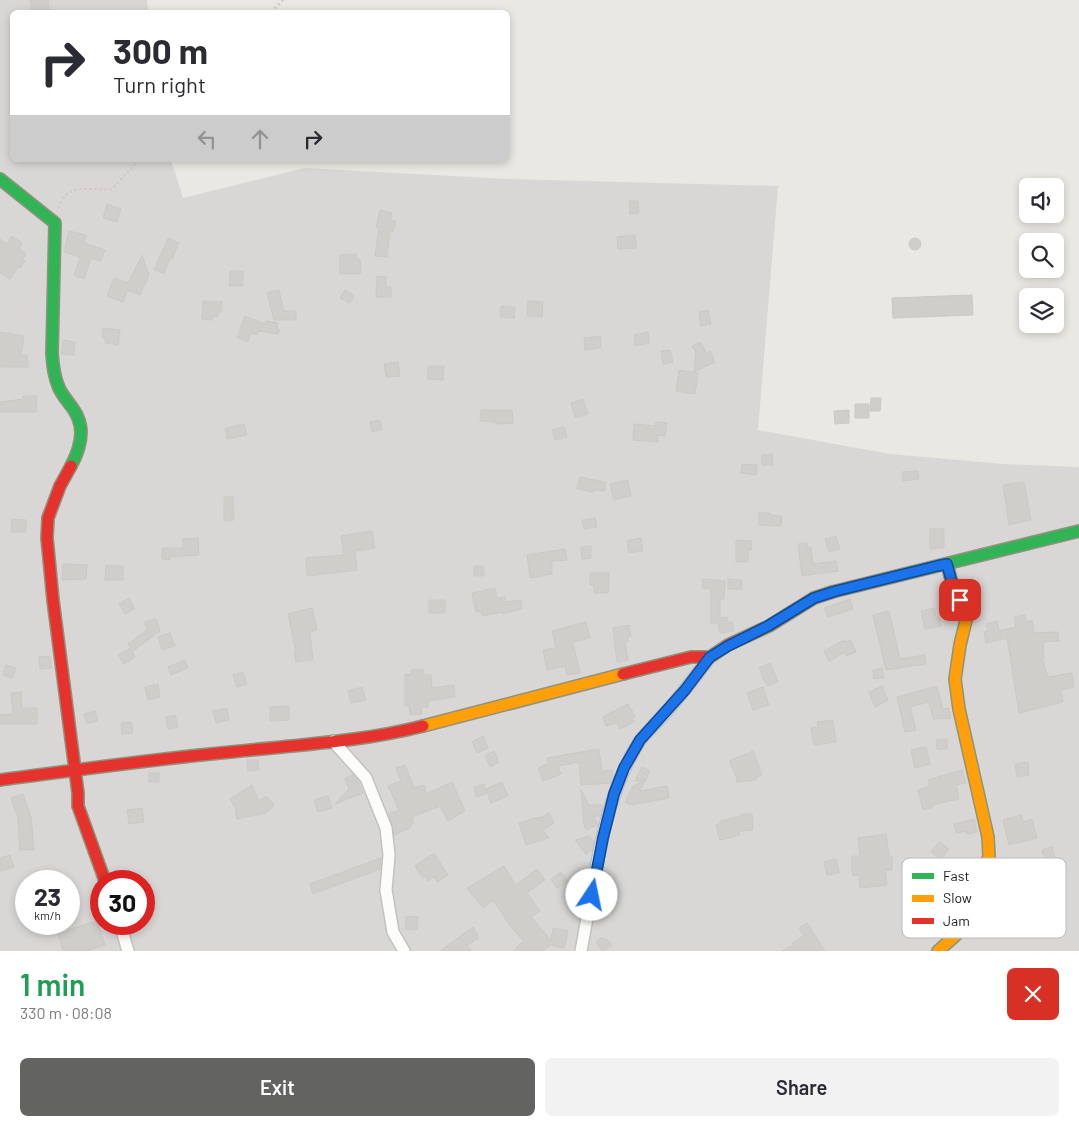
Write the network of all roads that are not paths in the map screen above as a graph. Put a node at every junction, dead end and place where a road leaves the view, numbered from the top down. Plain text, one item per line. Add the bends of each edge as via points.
1 (0, 179) edge
2 (1079, 531) edge
3 (947, 564) junction
4 (710, 657) junction
5 (333, 741) junction
6 (75, 770) junction
7 (0, 780) edge
8 (988, 858) edge
9 (102, 870) edge
10 (123, 935) edge
11 (953, 938) edge
12 (128, 951) edge
13 (404, 951) edge
14 (581, 951) edge
15 (938, 951) edge

1 - 6 street via 55,223 54,374 59,389 78,417 82,432 77,455 48,518 47,538
2 - 3 street
3 - 4 street via 814,598
3 - 8 street via 953,587 968,612 955,679 988,837
4 - 5 street via 691,657 421,727
4 - 14 street via 689,686 640,740 624,768 603,838
5 - 6 street
5 - 13 street via 366,778 386,828 389,855 386,890 393,932
6 - 7 street
6 - 9 street via 78,806
10 - 12 street
11 - 15 street

